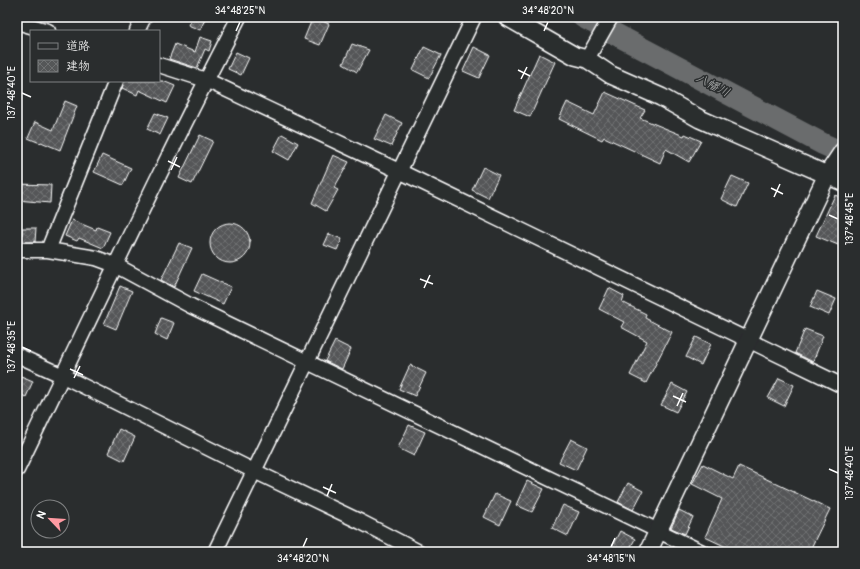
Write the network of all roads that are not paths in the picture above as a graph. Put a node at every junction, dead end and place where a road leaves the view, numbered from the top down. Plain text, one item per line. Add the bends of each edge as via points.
1 (144, 17) edge
2 (240, 17) edge
3 (474, 17) edge
4 (507, 17) edge
5 (611, 17) edge
6 (17, 22) edge
7 (45, 30) edge
8 (138, 30) edge
9 (587, 59) junction
10 (160, 65) edge
11 (206, 80) junction
12 (116, 82) edge
13 (836, 163) edge
14 (399, 171) junction
15 (843, 182) edge
16 (17, 250) edge
17 (48, 250) junction
18 (115, 265) junction
19 (749, 341) junction
20 (17, 355) edge
21 (306, 362) junction
22 (63, 376) junction
23 (843, 386) edge
24 (17, 470) edge
25 (254, 471) junction
26 (658, 530) junction
27 (215, 552) edge
28 (419, 552) edge
29 (648, 552) edge
30 (702, 552) edge

1 - 8 street
2 - 11 street
3 - 14 street
4 - 9 street via 575,56
5 - 9 street
6 - 7 street
9 - 13 street via 611,75 661,97 700,119
10 - 11 street
11 - 14 street
11 - 18 street
12 - 17 street
13 - 15 street
13 - 19 street
14 - 19 street
14 - 21 street
16 - 17 street
17 - 18 street via 96,258
18 - 21 street via 191,306
18 - 22 street
19 - 23 street
19 - 26 street
20 - 22 street
21 - 25 street
21 - 26 street
22 - 24 street
22 - 25 street
25 - 27 street
25 - 28 street
26 - 29 street
26 - 30 street

